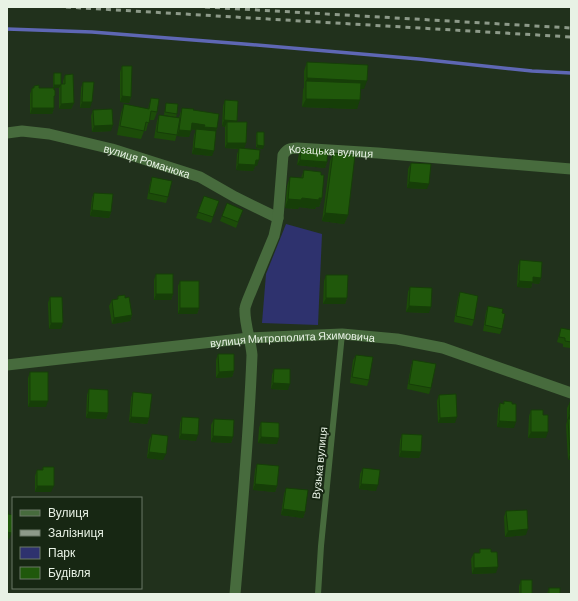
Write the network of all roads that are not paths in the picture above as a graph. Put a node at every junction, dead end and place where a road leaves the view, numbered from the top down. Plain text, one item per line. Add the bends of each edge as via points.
1 (7, 133) edge
2 (571, 169) edge
3 (278, 218) junction
4 (342, 334) junction
5 (250, 338) junction
6 (7, 365) edge
7 (571, 393) edge
8 (235, 594) edge
9 (318, 594) edge

1 - 3 street, вулиця Романюка via 22,131 49,134 112,149 200,177
2 - 3 street, Козацька вулиця via 290,148 283,155
3 - 5 street, Козацька вулиця via 274,236 245,309
4 - 5 street, вулиця Митрополита Яхимовича
4 - 7 street, вулиця Митрополита Яхимовича via 396,339 443,348
4 - 9 lane, Вузька вулиця
5 - 6 street, вулиця Митрополита Яхимовича
5 - 8 street, Козацька вулиця via 250,410

